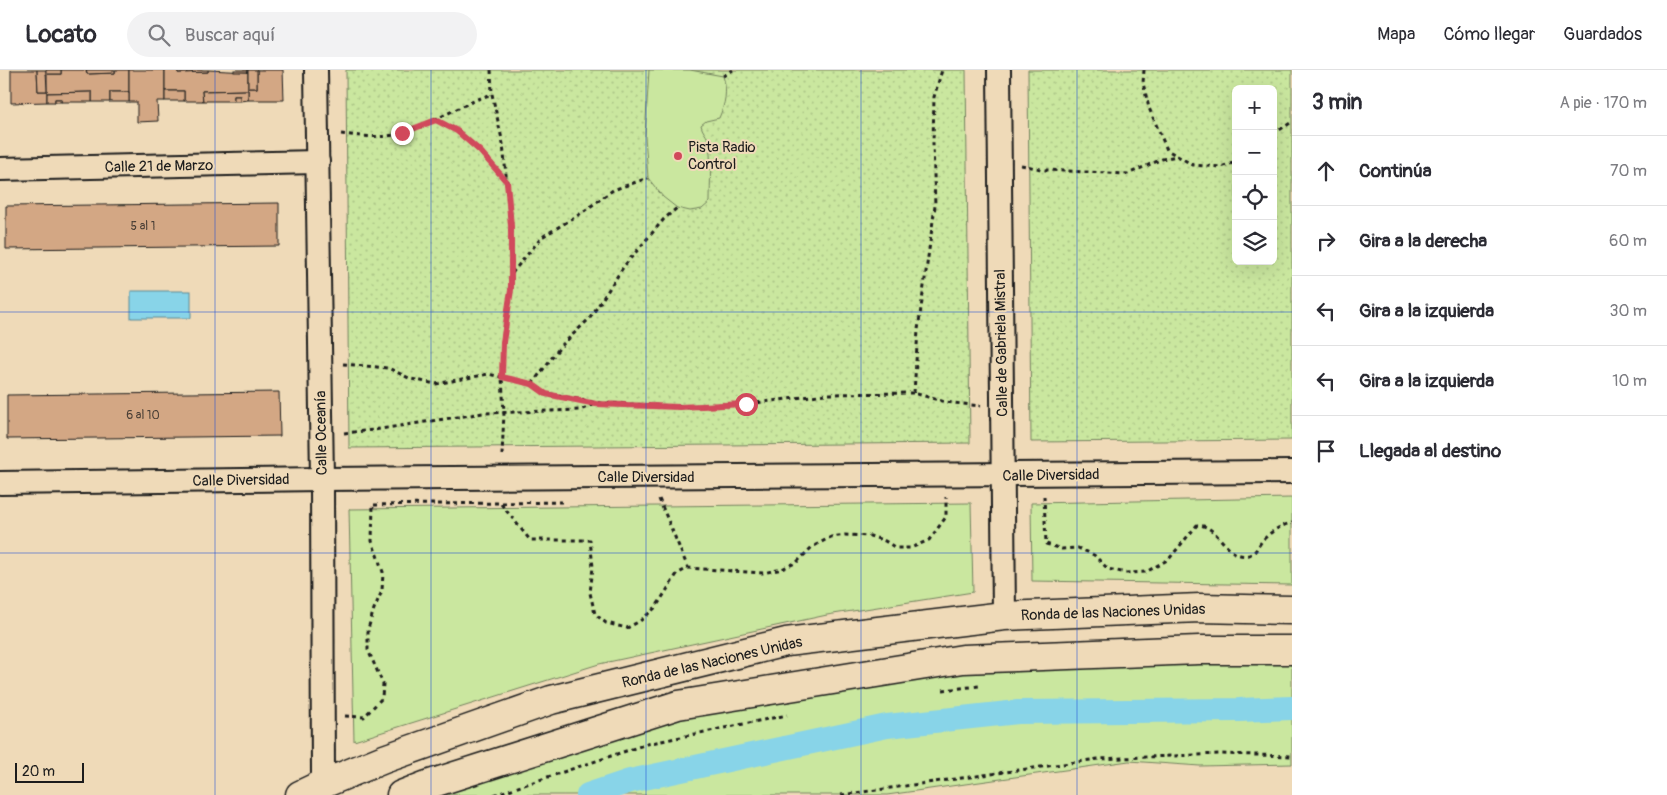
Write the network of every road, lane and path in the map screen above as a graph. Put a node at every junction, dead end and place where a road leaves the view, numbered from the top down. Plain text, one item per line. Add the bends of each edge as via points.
1 (316, 70) edge
2 (491, 70) edge
3 (733, 70) edge
4 (942, 70) edge
5 (999, 70) edge
6 (1144, 70) edge
7 (723, 76) dead end
8 (492, 94) junction
9 (436, 120) junction
10 (1292, 122) edge
11 (1277, 131) edge
12 (340, 134) dead end
13 (1177, 156) junction
14 (318, 162) junction
15 (1232, 163) edge
16 (1020, 165) dead end
17 (0, 169) edge
18 (648, 178) dead end
19 (507, 182) junction
20 (677, 208) dead end
21 (511, 274) junction
22 (343, 364) dead end
23 (502, 377) junction
24 (532, 384) junction
25 (914, 393) junction
26 (596, 404) junction
27 (981, 406) dead end
28 (504, 413) junction
29 (343, 433) dead end
30 (502, 455) dead end
31 (1292, 472) edge
32 (1003, 475) junction
33 (322, 479) junction
34 (0, 483) edge
35 (1044, 493) dead end
36 (946, 495) dead end
37 (659, 500) dead end
38 (501, 504) dead end
39 (374, 505) dead end
40 (1292, 523) edge
41 (688, 568) junction
42 (1292, 610) edge
43 (1004, 616) junction
44 (1292, 650) edge
45 (985, 685) dead end
46 (937, 691) dead end
47 (792, 714) dead end
48 (342, 716) dead end
49 (1292, 756) edge
50 (314, 791) edge
51 (401, 795) edge
52 (494, 795) edge
53 (841, 795) edge

1 - 14 street, Calle Oceanía
2 - 8 path
3 - 7 path
4 - 25 path via 934,97 935,206 918,330
5 - 32 street, Calle de Gabriela Mistral
6 - 13 path via 1143,83 1149,108 1167,150
8 - 9 path
8 - 19 path
9 - 12 path via 402,133 374,138
9 - 19 path via 457,131 480,151
10 - 11 path
13 - 15 path via 1193,165 1221,167
13 - 16 path via 1128,174 1046,170
14 - 17 street, Calle 21 de Marzo
14 - 33 street, Calle Oceanía
18 - 21 path via 613,190 542,237
19 - 21 path
20 - 24 path via 624,266 590,318 560,347
21 - 23 path
22 - 23 path via 388,368 411,379 436,384 488,374
23 - 24 path
23 - 28 path
24 - 26 path via 546,394
25 - 26 path via 826,394 746,404 679,407
25 - 27 path via 945,402
26 - 28 path via 580,410
28 - 29 path via 483,413
28 - 30 path
31 - 32 street, Calle Diversidad
32 - 33 street, Calle Diversidad
32 - 43 street, Calle de Gabriela Mistral
33 - 34 street, Calle Diversidad
33 - 50 street, Calle Oceanía
35 - 40 path via 1046,544 1062,549 1078,548 1094,555 1108,569 1126,573 1146,572 1169,559 1197,525 1211,529 1234,553 1248,555 1282,525
36 - 41 path via 946,517 929,540 911,548 896,548 870,536 845,535 830,537 782,569 762,573
37 - 41 path
38 - 41 path via 530,540 590,540 593,567 590,593 595,614 606,623 627,628 640,622 656,607 677,574
39 - 48 path via 372,541 382,572 382,591 368,630 368,650 383,684 382,698 364,717
42 - 43 street, Ronda de las Naciones Unidas via 1200,608
43 - 50 street, Ronda de las Naciones Unidas via 786,642 551,700 384,759
44 - 51 street via 1199,650 964,659 678,705
45 - 46 path
47 - 52 path via 647,744
49 - 53 path via 1221,754 1098,759

